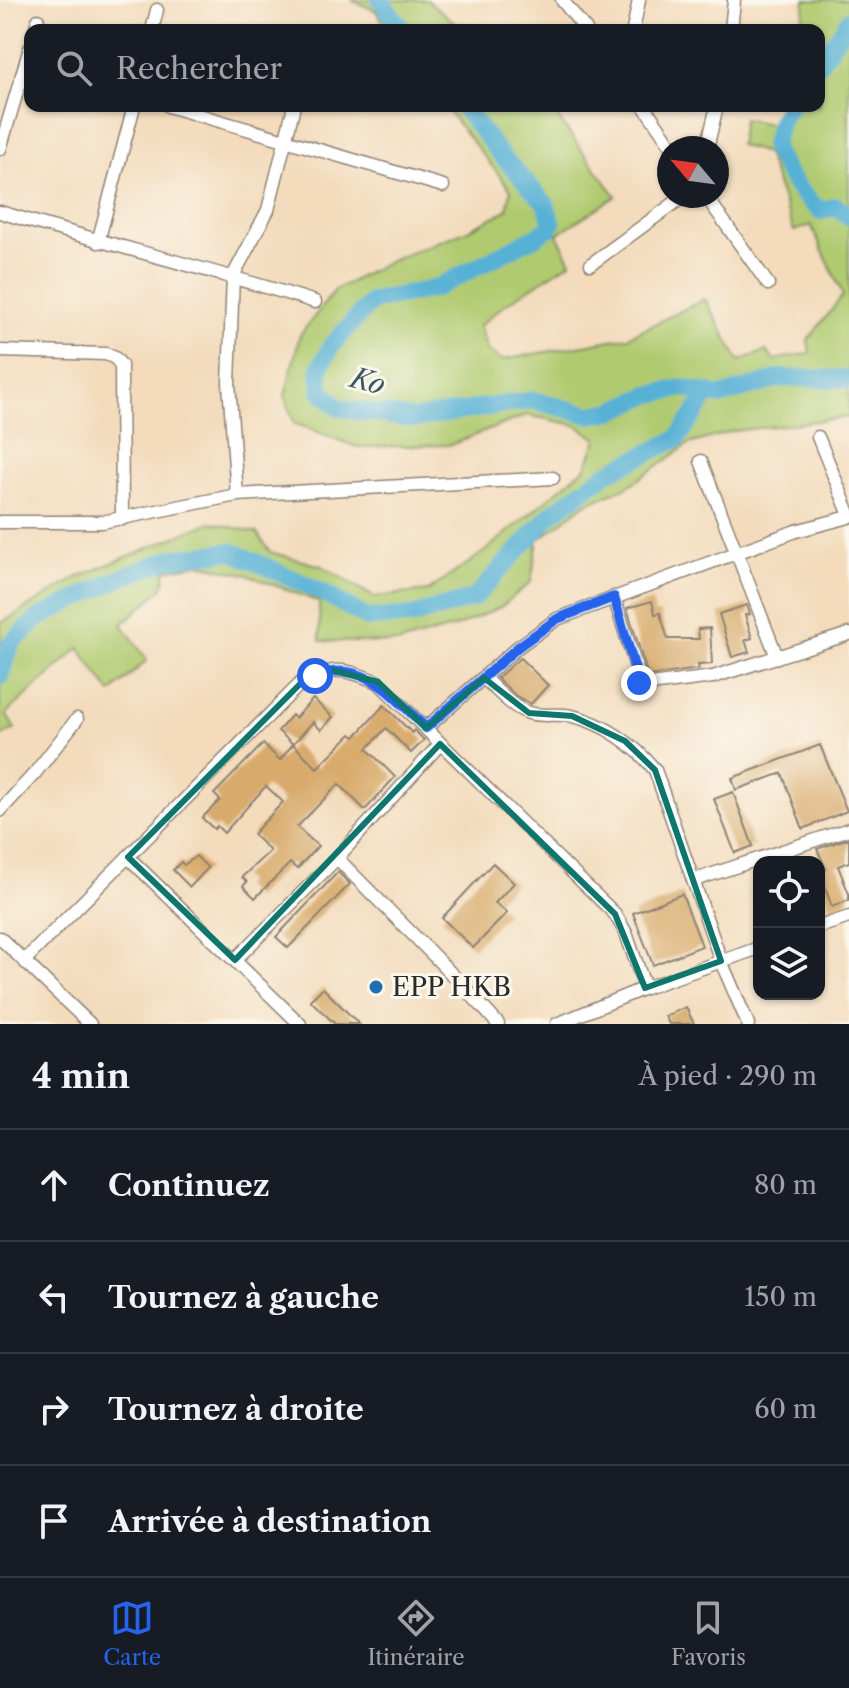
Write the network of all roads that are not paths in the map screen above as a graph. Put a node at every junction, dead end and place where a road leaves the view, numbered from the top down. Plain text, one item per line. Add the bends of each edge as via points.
1 (562, 0) edge
2 (639, 0) edge
3 (734, 0) edge
4 (157, 10) dead end
5 (154, 24) edge
6 (581, 24) edge
7 (634, 24) edge
8 (732, 24) edge
9 (24, 70) edge
10 (0, 100) edge
11 (15, 104) junction
12 (132, 112) edge
13 (189, 112) edge
14 (293, 112) edge
15 (648, 112) edge
16 (716, 112) edge
17 (665, 136) edge
18 (710, 136) edge
19 (286, 140) junction
20 (0, 149) edge
21 (443, 186) dead end
22 (668, 208) edge
23 (714, 208) edge
24 (0, 212) edge
25 (98, 242) junction
26 (591, 264) dead end
27 (233, 276) junction
28 (768, 284) dead end
29 (315, 302) dead end
30 (0, 351) edge
31 (818, 437) dead end
32 (701, 461) dead end
33 (553, 478) dead end
34 (237, 495) junction
35 (849, 515) edge
36 (122, 519) junction
37 (0, 522) edge
38 (737, 555) junction
39 (614, 597) junction
40 (849, 634) edge
41 (777, 657) junction
42 (484, 678) junction
43 (77, 719) dead end
44 (426, 728) junction
45 (440, 744) junction
46 (0, 811) edge
47 (849, 829) edge
48 (128, 857) junction
49 (337, 858) junction
50 (695, 880) junction
51 (849, 917) edge
52 (825, 925) edge
53 (0, 938) edge
54 (753, 950) edge
55 (25, 960) junction
56 (235, 960) junction
57 (721, 961) junction
58 (645, 988) junction
59 (90, 1024) edge
60 (300, 1024) edge
61 (498, 1024) edge
62 (557, 1024) edge
63 (748, 1024) edge

1 - 6 street
2 - 7 street
3 - 8 street
4 - 5 street
9 - 11 street
10 - 11 street
11 - 20 street
12 - 25 street
13 - 19 street
14 - 19 street
15 - 17 street
16 - 18 street
19 - 21 street
19 - 27 street via 268,210
22 - 26 street
23 - 28 street
24 - 25 street
25 - 27 street
27 - 29 street
27 - 34 street via 229,383
30 - 36 street via 106,354 121,365
31 - 35 street
32 - 38 street
33 - 34 street
34 - 36 street
35 - 38 street
36 - 37 street
38 - 39 street
38 - 41 street
39 - 41 street via 642,686 713,677
39 - 42 street via 557,619
40 - 41 street
42 - 44 street
42 - 50 street via 529,713 572,716 598,725 645,757 655,770
43 - 46 street
44 - 45 street
44 - 48 street via 378,682 332,670 315,676 302,682
45 - 49 street
45 - 58 street via 615,914
47 - 50 street
48 - 55 street
48 - 56 street
49 - 56 street
49 - 61 street
50 - 57 street
51 - 52 street
53 - 55 street
54 - 57 street
55 - 59 street
56 - 60 street
57 - 58 street
57 - 63 street
58 - 62 street

